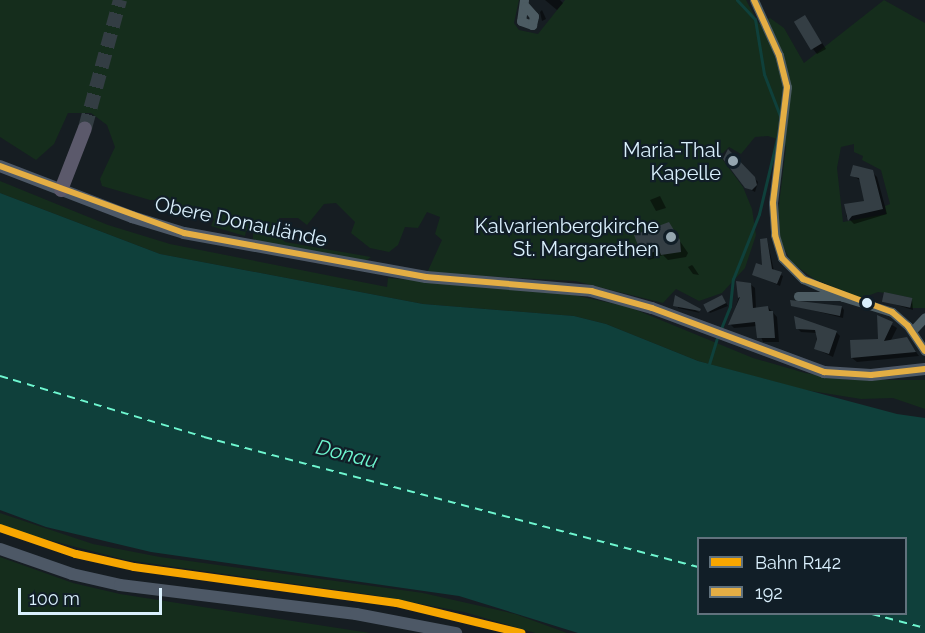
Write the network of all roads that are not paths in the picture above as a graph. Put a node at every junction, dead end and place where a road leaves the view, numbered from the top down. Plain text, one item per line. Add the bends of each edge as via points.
1 (754, 0) edge
2 (85, 128) tunnel mouth
3 (0, 166) edge
4 (61, 190) junction
5 (798, 296) dead end
6 (840, 296) junction
7 (925, 317) edge
8 (912, 331) junction
9 (925, 351) edge
10 (925, 369) edge
11 (0, 549) edge
12 (456, 633) edge

1 - 6 street via 779,55 787,87 773,203 778,248 792,272
2 - 4 highway
3 - 4 main road, Obere Donaulände
4 - 10 main road, Obere Donaulände via 184,233 404,273 604,294 824,372 871,375
5 - 6 street
6 - 8 street via 885,308
7 - 8 street
8 - 9 street
11 - 12 main road via 72,574 120,585 356,614

